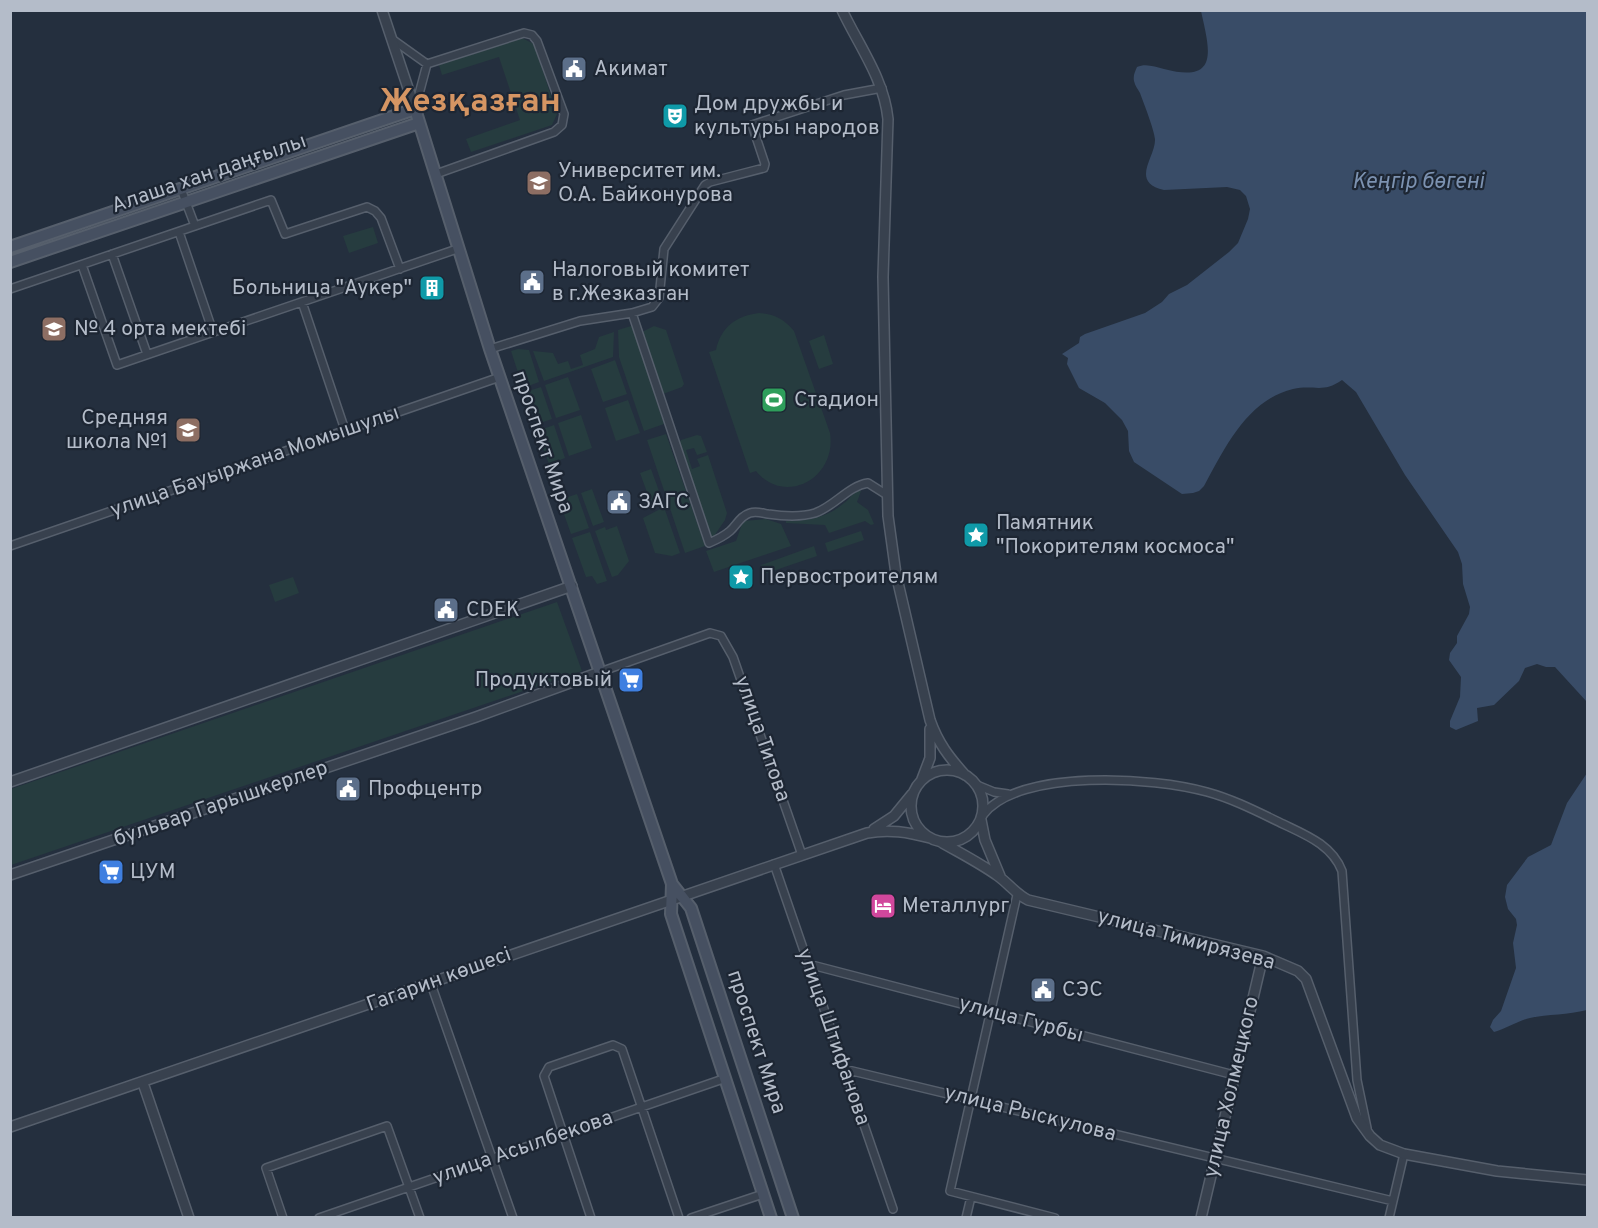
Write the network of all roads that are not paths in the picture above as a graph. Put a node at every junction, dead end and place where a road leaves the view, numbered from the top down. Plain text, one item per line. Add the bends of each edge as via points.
1 (382, 10) edge
2 (842, 10) edge
3 (392, 39) junction
4 (427, 64) junction
5 (882, 88) junction
6 (415, 109) junction
7 (419, 123) junction
8 (436, 174) junction
9 (182, 189) junction
10 (186, 202) junction
11 (195, 226) junction
12 (179, 232) junction
13 (10, 247) edge
14 (458, 249) junction
15 (112, 254) junction
16 (10, 262) edge
17 (82, 265) junction
18 (400, 269) junction
19 (10, 289) edge
20 (302, 302) junction
21 (632, 313) junction
22 (213, 332) junction
23 (490, 349) junction
24 (147, 354) junction
25 (500, 377) junction
26 (345, 430) junction
27 (887, 495) junction
28 (10, 546) edge
29 (572, 586) junction
30 (600, 672) junction
31 (930, 720) junction
32 (965, 774) junction
33 (921, 781) junction
34 (10, 782) edge
35 (977, 785) junction
36 (914, 792) junction
37 (1010, 794) junction
38 (982, 817) junction
39 (867, 833) junction
40 (930, 838) junction
41 (940, 842) junction
42 (802, 855) junction
43 (774, 864) junction
44 (10, 875) edge
45 (1001, 878) junction
46 (1017, 895) junction
47 (676, 897) junction
48 (1263, 956) junction
49 (808, 964) junction
50 (431, 984) junction
51 (990, 1012) junction
52 (844, 1069) junction
53 (1234, 1075) junction
54 (726, 1078) junction
55 (143, 1083) junction
56 (970, 1099) junction
57 (641, 1107) junction
58 (10, 1127) edge
59 (563, 1134) junction
60 (1370, 1136) junction
61 (1404, 1154) junction
62 (492, 1159) junction
63 (1216, 1159) junction
64 (1587, 1180) edge
65 (409, 1187) junction
66 (763, 1194) junction
67 (971, 1197) junction
68 (1393, 1201) junction
69 (894, 1209) dead end
70 (189, 1218) edge
71 (283, 1218) edge
72 (319, 1218) edge
73 (420, 1218) edge
74 (513, 1218) edge
75 (591, 1218) edge
76 (679, 1218) edge
77 (691, 1218) edge
78 (771, 1218) edge
79 (793, 1218) edge
80 (966, 1218) edge
81 (1055, 1218) edge
82 (1201, 1218) edge
83 (1389, 1218) edge

1 - 3 street, проспект Мира
2 - 5 street
3 - 4 street
3 - 6 street, проспект Мира
4 - 6 street
4 - 8 street via 524,33 532,35 564,114 562,125 554,132
5 - 21 street via 844,95 752,125 764,168 706,184 664,249 659,298 652,307
5 - 27 street via 888,119 883,277
6 - 7 main road, проспект Мира
6 - 9 main road, Алаша хан даңғылы
7 - 8 main road, проспект Мира
7 - 10 main road, Алаша хан даңғылы
8 - 14 main road, проспект Мира
9 - 10 street
9 - 13 main road, Алаша хан даңғылы
10 - 11 street
10 - 16 main road, Алаша хан даңғылы
11 - 12 street
11 - 18 street via 271,200 285,234 367,207 378,214
12 - 15 street
12 - 22 street
14 - 18 street
14 - 23 main road, проспект Мира
15 - 17 street
15 - 24 street
17 - 19 street
17 - 24 street via 117,365
18 - 20 street
20 - 22 street
20 - 26 street
21 - 23 street via 580,321
21 - 27 street via 709,543 731,530 748,513 815,513 856,485 868,483
22 - 24 street
23 - 25 main road, проспект Мира
25 - 26 street, улица Бауыржана Момышулы
25 - 29 main road, проспект Мира
26 - 28 street, улица Бауыржана Момышулы
27 - 31 street via 896,574
29 - 30 main road, проспект Мира
29 - 34 street
30 - 42 street, улица Титова via 710,633 721,636 733,657
30 - 44 street, бульвар Гарышкерлер
30 - 47 main road, проспект Мира
31 - 32 street via 941,746
31 - 33 street via 930,758
32 - 33 street via 942,770
32 - 35 street
33 - 36 street
35 - 37 street
35 - 38 street via 984,801
36 - 39 street via 894,816
36 - 40 street via 914,821
37 - 38 street via 993,804
37 - 60 street via 1086,780 1152,781 1181,786 1242,805 1300,832 1333,853 1342,871 1357,1080
38 - 41 street via 976,830 966,838
38 - 45 street via 985,840
39 - 40 street via 885,830
39 - 42 street, Гагарин көшесі
40 - 41 street
41 - 45 street
42 - 43 street, Гагарин көшесі
43 - 47 street, Гагарин көшесі
43 - 49 street, улица Штифанова
45 - 46 street, улица Тимирязева
46 - 48 street, улица Тимирязева
46 - 51 street
47 - 50 street, Гагарин көшесі
47 - 54 main road, проспект Мира via 671,915
47 - 79 main road, проспект Мира via 691,908
48 - 53 street, улица Холмецкого
48 - 60 street, улица Тимирязева via 1306,979 1347,1097
49 - 51 street, улица Гурбы
49 - 52 street, улица Штифанова
50 - 55 street, Гагарин көшесі
50 - 62 street
51 - 53 street, улица Гурбы
51 - 56 street
52 - 56 street, улица Рыскулова
52 - 69 street, улица Штифанова
53 - 63 street, улица Холмецкого
54 - 57 street, улица Асылбекова
54 - 66 main road, проспект Мира
55 - 58 street, Гагарин көшесі
55 - 70 street
56 - 63 street, улица Рыскулова
56 - 67 street via 950,1191
57 - 59 street, улица Асылбекова
57 - 59 street via 622,1049 613,1045 602,1048 549,1067 544,1076
57 - 76 street
59 - 62 street, улица Асылбекова
59 - 75 street
60 - 61 street, улица Тимирязева via 1380,1145
61 - 64 street, улица Тимирязева via 1497,1171
61 - 68 street
62 - 65 street, улица Асылбекова
62 - 74 street
63 - 68 street, улица Рыскулова
63 - 82 street, улица Холмецкого
65 - 71 street via 387,1126 266,1168
65 - 72 street, улица Асылбекова
65 - 73 street
66 - 77 street
66 - 78 main road, проспект Мира
67 - 80 street
67 - 81 street
68 - 83 street

